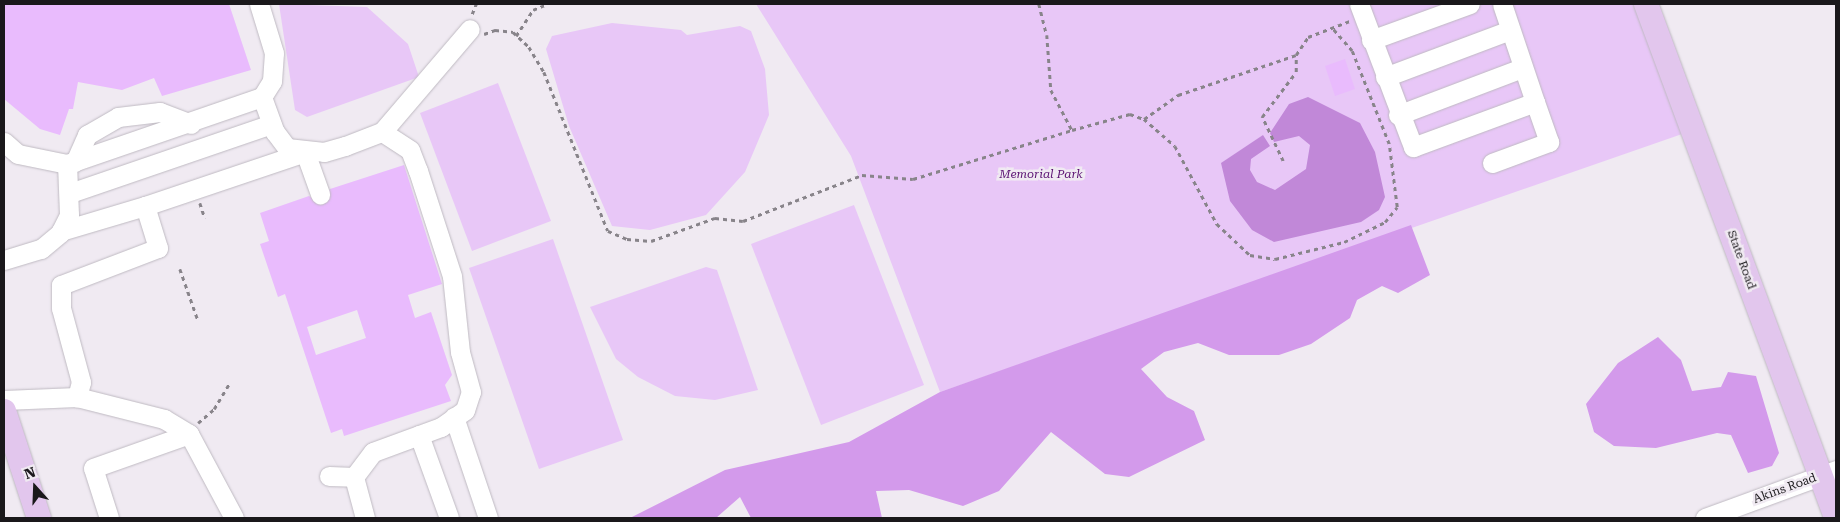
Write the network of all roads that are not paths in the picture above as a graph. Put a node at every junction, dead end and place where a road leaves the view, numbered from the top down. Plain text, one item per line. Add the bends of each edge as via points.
1 (259, 4) edge
2 (1470, 4) edge
3 (1502, 4) edge
4 (1646, 4) edge
5 (1360, 7) edge
6 (470, 29) road end
7 (1510, 30) junction
8 (1371, 40) junction
9 (1522, 68) junction
10 (1385, 77) junction
11 (262, 97) junction
12 (1534, 102) junction
13 (1398, 115) junction
14 (191, 124) junction
15 (272, 124) junction
16 (382, 132) junction
17 (4, 142) edge
18 (305, 152) junction
19 (71, 163) junction
20 (1492, 163) dead end
21 (70, 193) junction
22 (320, 194) dead end
23 (145, 206) junction
24 (61, 231) junction
25 (4, 260) edge
26 (77, 396) junction
27 (4, 400) edge
28 (4, 411) edge
29 (454, 418) junction
30 (191, 430) junction
31 (419, 435) junction
32 (1829, 473) edge
33 (329, 476) dead end
34 (354, 477) junction
35 (1836, 517) edge
36 (39, 518) edge
37 (109, 518) edge
38 (234, 518) edge
39 (365, 518) edge
40 (449, 518) edge
41 (488, 518) edge
42 (1705, 518) edge

1 - 11 street via 274,53 272,81
2 - 8 street
3 - 7 street
4 - 32 main road, State Road
5 - 8 street
6 - 16 street
7 - 9 street
7 - 10 street
8 - 10 street
9 - 12 street
9 - 13 street
10 - 13 street
11 - 14 street
11 - 15 street
12 - 13 street via 1412,147
12 - 20 street via 1549,142
14 - 19 street
14 - 19 street via 160,112 118,117 87,135
15 - 18 street via 287,148
15 - 21 street
16 - 18 street via 331,150
16 - 29 street via 410,150 452,276 460,352 471,392 465,410
17 - 19 street via 18,154
18 - 22 street
18 - 23 street
19 - 21 street
21 - 24 street via 69,215
23 - 24 street
23 - 26 street via 158,248 61,285 61,308 81,382
24 - 25 street via 41,248
26 - 27 street
26 - 30 street
28 - 36 main road
29 - 31 street
29 - 41 street
30 - 37 street via 93,468
30 - 38 street
31 - 34 street via 373,452
31 - 40 street
32 - 35 main road, State Road
32 - 42 street, Akins Road
33 - 34 street
34 - 39 street

